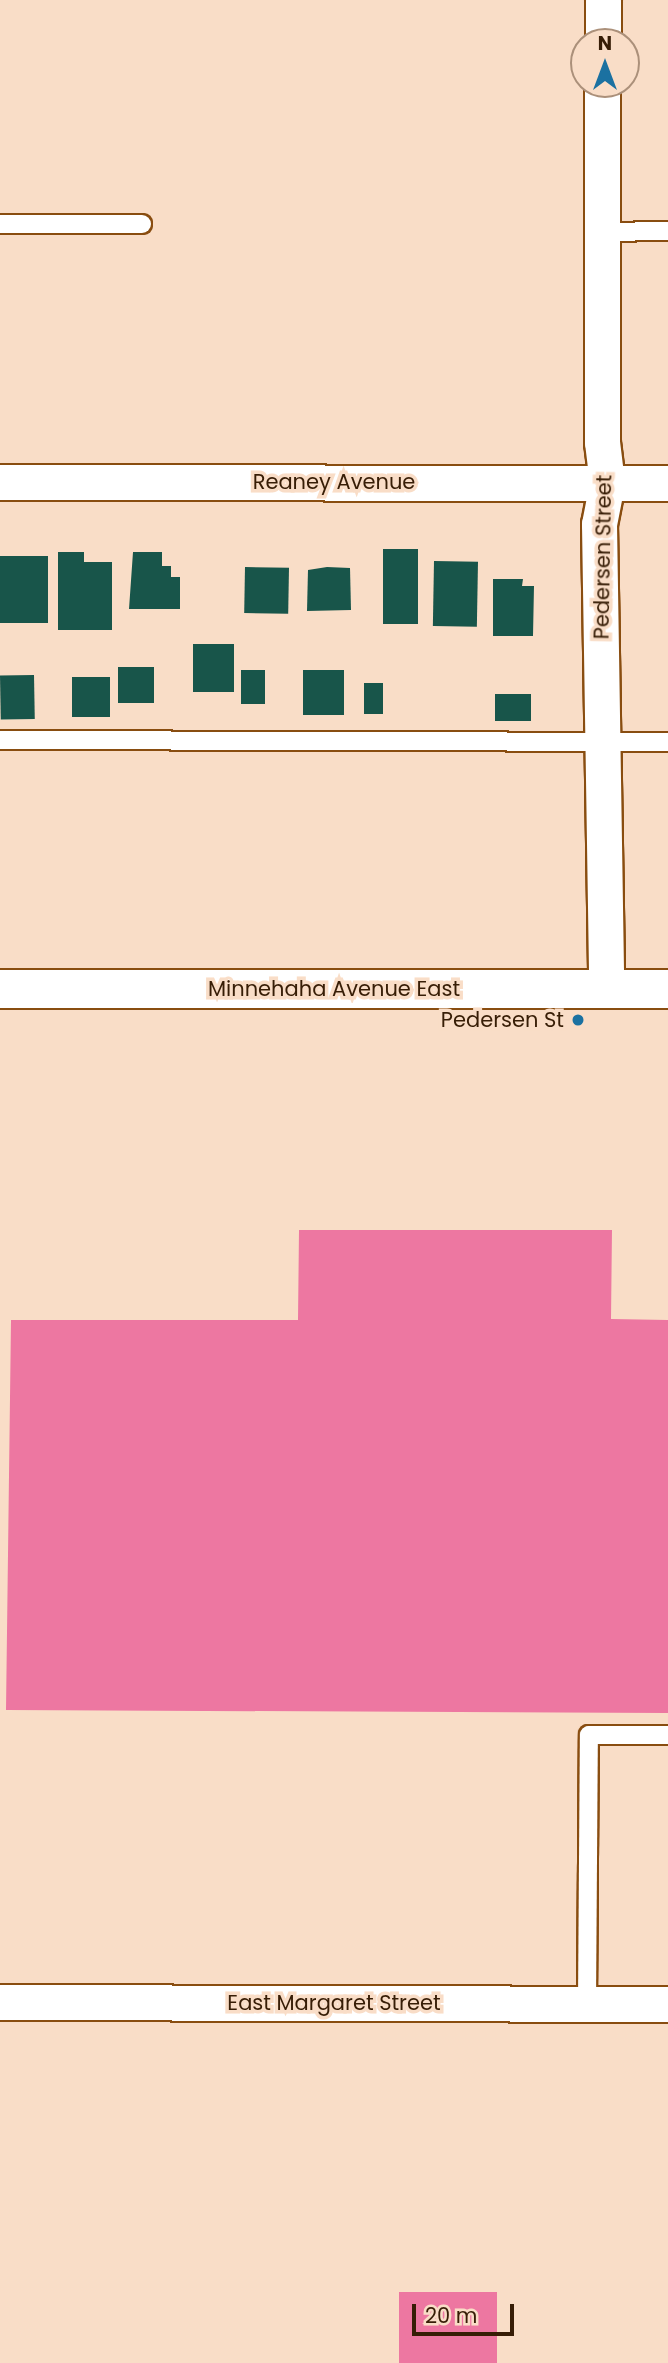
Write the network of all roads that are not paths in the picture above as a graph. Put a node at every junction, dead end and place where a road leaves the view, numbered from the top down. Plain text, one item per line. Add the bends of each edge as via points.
1 (603, 0) edge
2 (603, 28) edge
3 (602, 98) edge
4 (0, 224) edge
5 (142, 224) dead end
6 (600, 232) junction
7 (668, 232) edge
8 (0, 482) edge
9 (607, 483) junction
10 (668, 483) edge
11 (0, 740) edge
12 (601, 742) junction
13 (668, 742) edge
14 (0, 989) edge
15 (606, 989) junction
16 (668, 989) edge
17 (668, 1735) edge
18 (0, 2002) edge
19 (587, 2004) junction
20 (668, 2004) edge

1 - 2 street
3 - 6 street, Pedersen Street
4 - 5 lane
6 - 7 lane
6 - 9 street, Pedersen Street via 602,442
8 - 9 street, Reaney Avenue
9 - 10 street, Reaney Avenue
9 - 12 street, Pedersen Street via 599,524
11 - 12 lane
12 - 13 lane
12 - 15 street, Pedersen Street
14 - 15 main road, Minnehaha Avenue East
15 - 16 main road, Minnehaha Avenue East
17 - 19 lane via 589,1735
18 - 19 street, East Margaret Street
19 - 20 street, East Margaret Street

